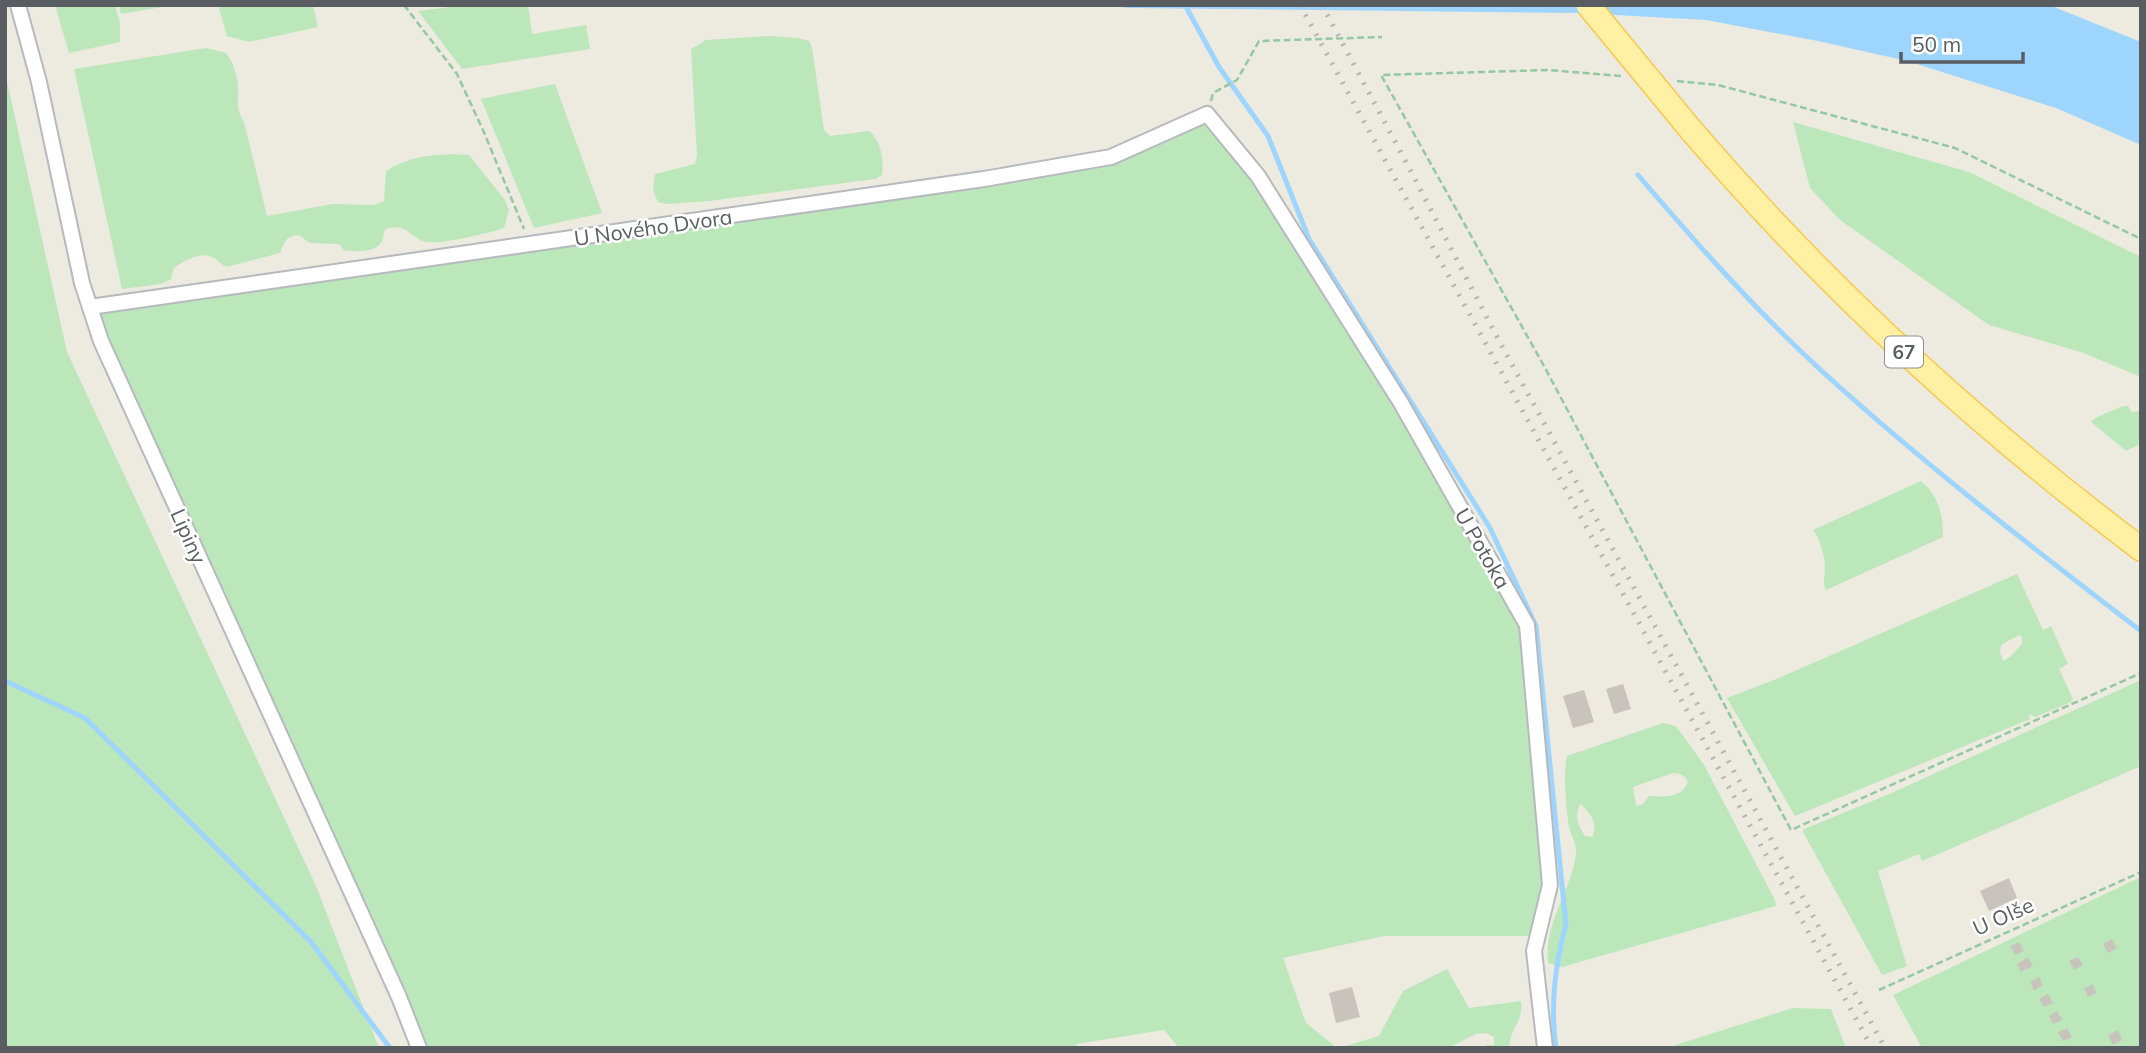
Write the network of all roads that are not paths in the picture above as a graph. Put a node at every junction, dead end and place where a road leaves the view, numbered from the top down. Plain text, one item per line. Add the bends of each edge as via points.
1 (18, 5) edge
2 (1588, 5) edge
3 (1207, 114) joint
4 (90, 307) junction
5 (2141, 549) edge
6 (419, 1048) edge
7 (1545, 1048) edge

1 - 4 street, Lipiny
2 - 5 main road, 67, bridge via 1784,235 1903,352 2039,470
3 - 4 street, U Nového Dvora via 1111,157
3 - 7 street, U Potoka via 1258,176 1380,369 1527,625 1550,885 1534,951
4 - 6 street, Lipiny via 101,341

